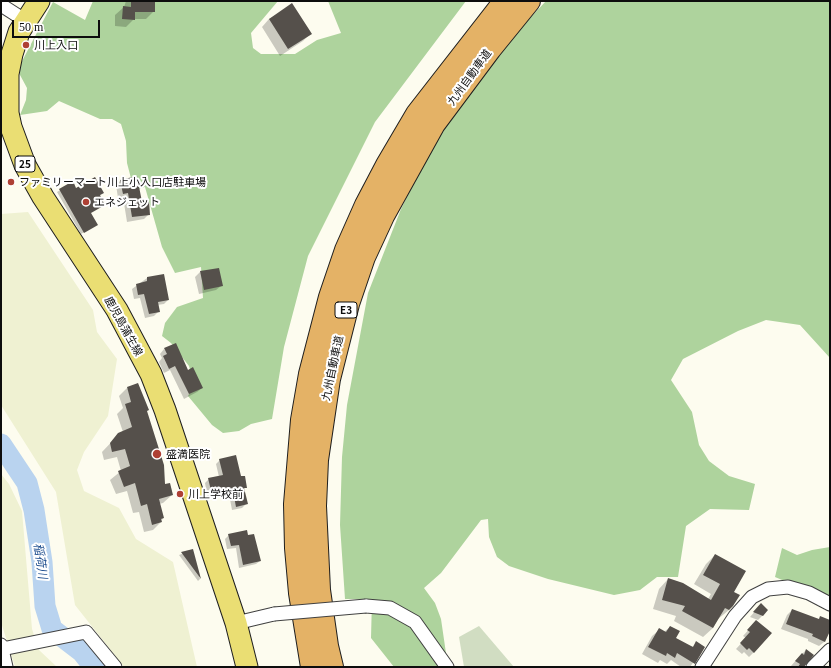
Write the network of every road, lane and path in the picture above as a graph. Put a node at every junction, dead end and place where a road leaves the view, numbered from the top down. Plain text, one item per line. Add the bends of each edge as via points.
1 (39, 1) edge
2 (505, 1) edge
3 (529, 1) edge
4 (1, 5) edge
5 (26, 21) junction
6 (5, 113) edge
7 (830, 604) edge
8 (236, 623) junction
9 (2, 647) edge
10 (830, 650) edge
11 (6, 667) edge
12 (115, 667) edge
13 (247, 667) edge
14 (312, 667) edge
15 (332, 667) edge
16 (447, 667) edge
17 (702, 667) edge
18 (813, 667) edge

1 - 5 main road, 鹿児島蒲生線 / 25
2 - 14 highway, 九州自動車道 / E3 via 417,114 366,205 346,250 330,297 310,374 302,420 296,489 296,548 300,593
3 - 15 highway, 九州自動車道 / E3 via 490,49 431,130 383,216 364,257 348,304 329,379 317,460 315,506 319,590
4 - 5 street
5 - 6 main road, 鹿児島蒲生線 / 25 via 14,47 8,74
6 - 8 main road, 鹿児島蒲生線 / 25 via 28,171 117,310 150,374 165,410
7 - 17 street via 809,593 788,587 768,589 752,597 735,616
8 - 13 main road, 鹿児島蒲生線 / 25
8 - 16 street, bridge via 274,614 366,606 390,608 415,622
9 - 11 street
9 - 12 street via 86,632
10 - 18 street

